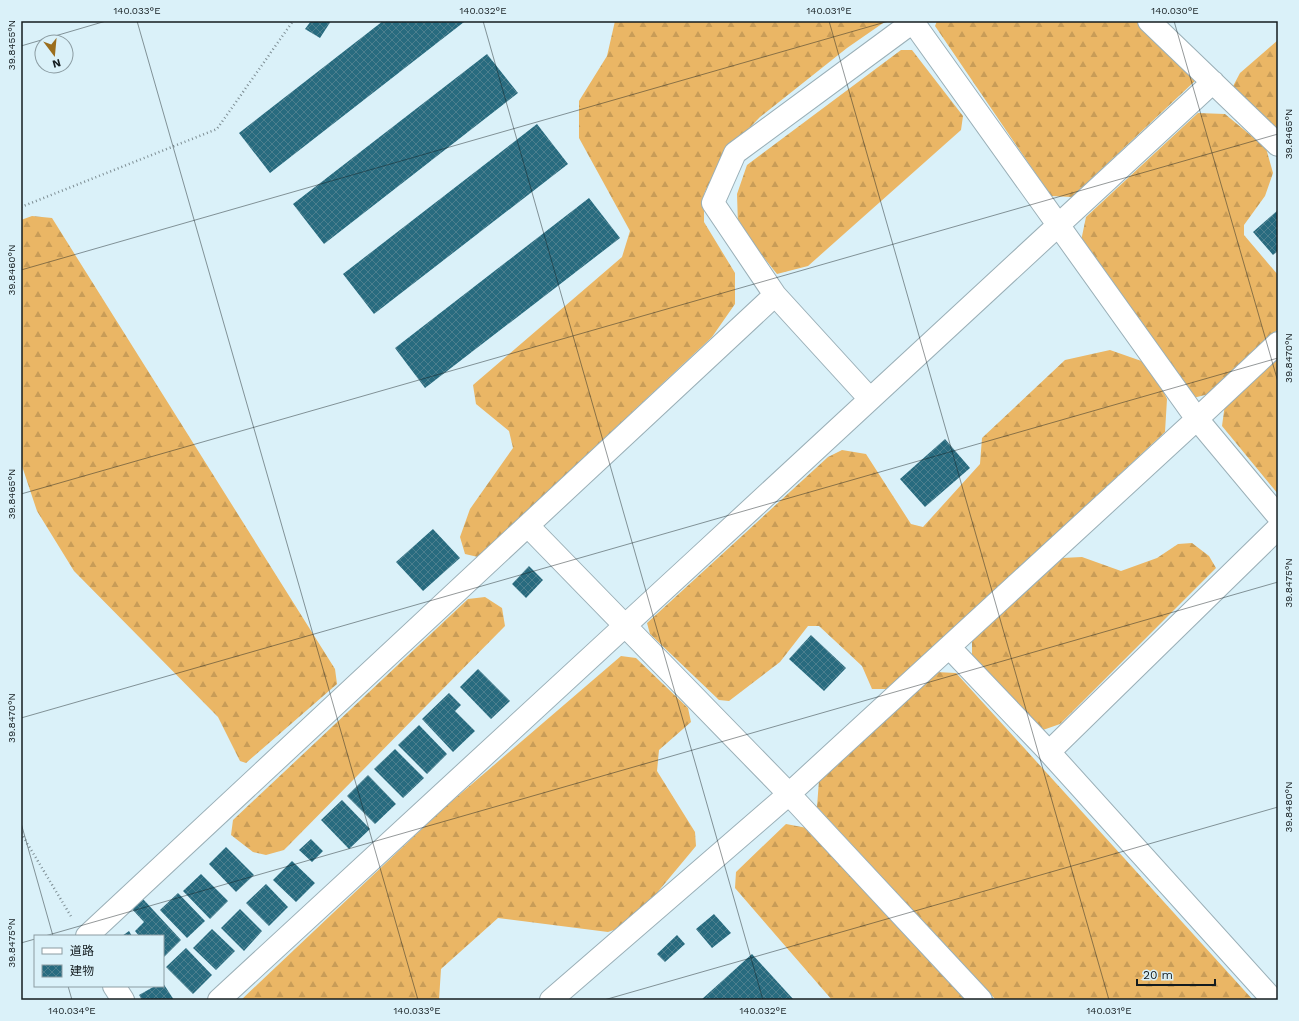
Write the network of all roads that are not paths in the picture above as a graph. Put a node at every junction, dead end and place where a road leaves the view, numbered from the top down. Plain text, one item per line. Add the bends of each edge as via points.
1 (1149, 21) edge
2 (914, 22) edge
3 (1213, 82) junction
4 (1278, 145) edge
5 (1058, 226) junction
6 (775, 295) junction
7 (1278, 343) edge
8 (870, 399) junction
9 (1197, 419) junction
10 (1278, 516) edge
11 (528, 526) junction
12 (1278, 528) edge
13 (626, 626) junction
14 (949, 647) junction
15 (1049, 752) junction
16 (789, 794) junction
17 (80, 929) edge
18 (115, 987) edge
19 (123, 1000) edge
20 (219, 1000) edge
21 (551, 1000) edge
22 (981, 1000) edge
23 (1273, 1000) edge

1 - 3 street
2 - 5 street
2 - 6 street via 735,153 713,203
3 - 4 street
3 - 5 street
5 - 8 street
5 - 9 street
6 - 8 street
6 - 11 street
7 - 9 street
8 - 13 street
9 - 10 street
9 - 14 street
11 - 13 street
11 - 17 street
12 - 15 street
13 - 16 street
13 - 20 street
14 - 15 street
14 - 16 street
15 - 23 street
16 - 21 street
16 - 22 street
18 - 19 street

